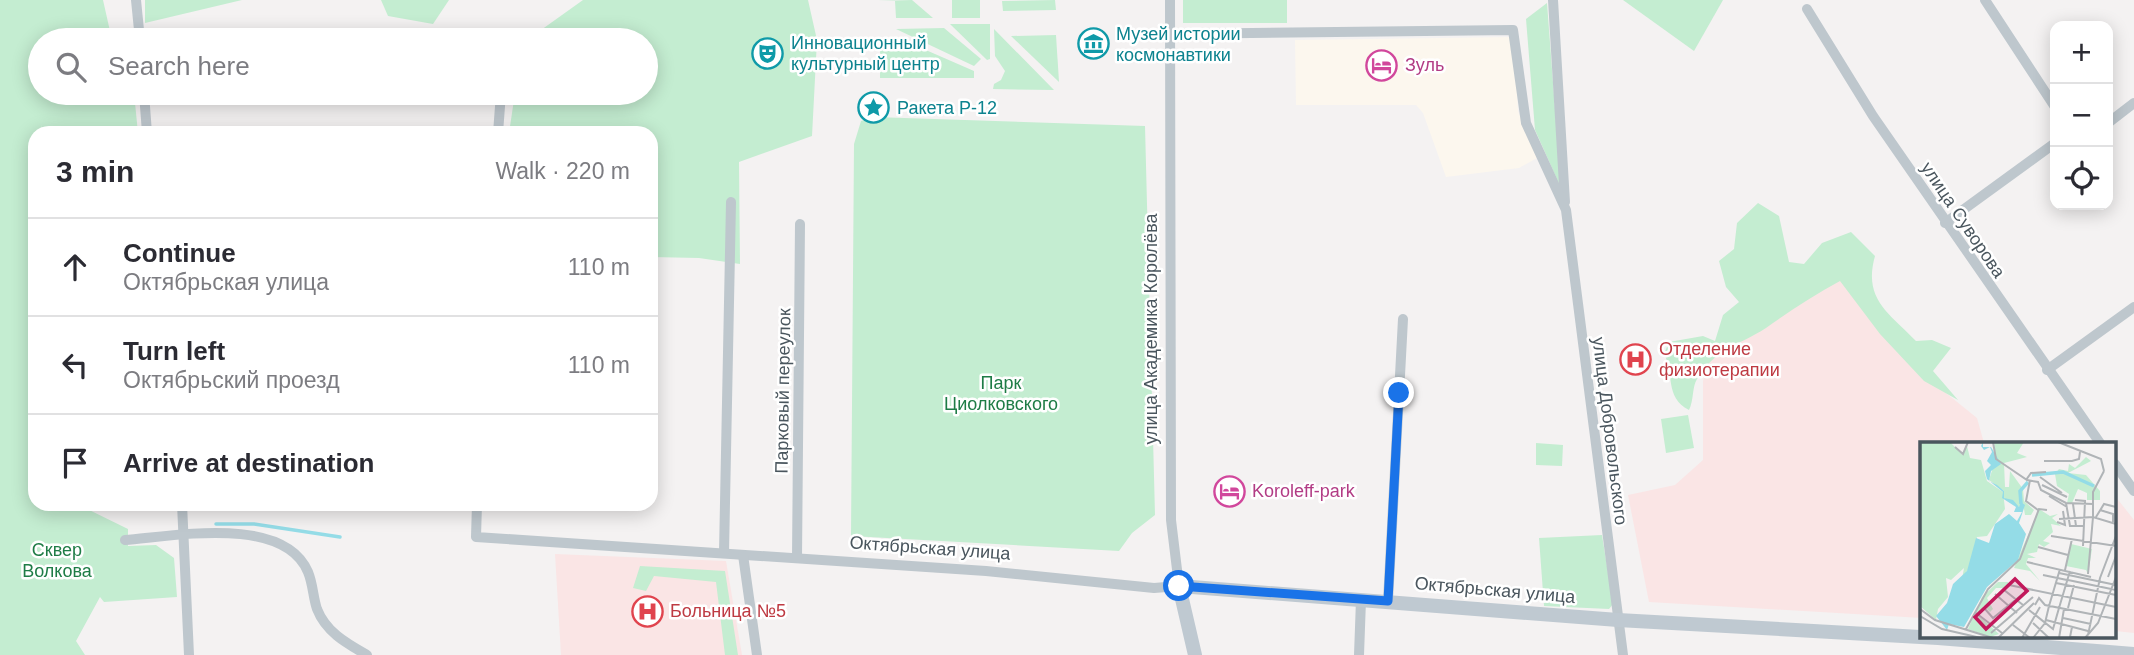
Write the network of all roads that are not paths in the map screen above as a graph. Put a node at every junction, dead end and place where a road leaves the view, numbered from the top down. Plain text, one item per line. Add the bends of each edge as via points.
1 (136, 0) edge
2 (1170, 0) edge
3 (1553, 0) edge
4 (1985, 0) edge
5 (1807, 9) dead end
6 (139, 28) edge
7 (1170, 34) junction
8 (2050, 99) edge
9 (2134, 103) edge
10 (145, 105) edge
11 (500, 105) edge
12 (2113, 119) edge
13 (146, 126) edge
14 (499, 126) edge
15 (2050, 147) edge
16 (731, 202) dead end
17 (1566, 210) junction
18 (800, 223) dead end
19 (1945, 223) junction
20 (2134, 307) edge
21 (1403, 319) dead end
22 (2047, 370) junction
23 (2099, 442) edge
24 (2116, 465) edge
25 (2134, 491) edge
26 (182, 511) edge
27 (477, 511) edge
28 (183, 536) junction
29 (125, 540) dead end
30 (724, 553) junction
31 (743, 555) junction
32 (797, 558) junction
33 (1179, 586) junction
34 (1362, 600) junction
35 (1388, 601) junction
36 (1618, 620) junction
37 (1920, 637) edge
38 (1937, 638) edge
39 (2134, 654) edge
40 (189, 655) edge
41 (367, 655) edge
42 (757, 655) edge
43 (1195, 655) edge
44 (1359, 655) edge
45 (1623, 655) edge

1 - 6 street
2 - 7 street, улица Академика Королёва
3 - 17 street, улица Добровольского
4 - 8 street
5 - 19 street, улица Суворова
7 - 17 street, улица Добровольского via 1513,30 1526,123
7 - 33 street, улица Академика Королёва via 1171,520
9 - 12 street
10 - 13 street
11 - 14 street
15 - 19 street
16 - 30 street
17 - 36 street, улица Добровольского
18 - 32 street, Парковый переулок
19 - 22 street, улица Суворова
20 - 22 street
21 - 35 street
22 - 23 street, улица Суворова
24 - 25 street
26 - 28 street
27 - 30 street, Октябрьская улица via 477,537
28 - 29 street
28 - 40 street
28 - 41 street via 255,534 297,553 309,573 326,627
30 - 31 street, Октябрьская улица
31 - 32 street, Октябрьская улица
31 - 42 street
32 - 33 street, Октябрьская улица via 1154,588
33 - 34 street, Октябрьская улица
33 - 43 street, улица Академика Королёва
34 - 35 street, Октябрьская улица
34 - 44 street
35 - 36 street, Октябрьская улица
36 - 37 street, Октябрьская улица
36 - 45 street, улица Добровольского
38 - 39 street, Октябрьская улица

